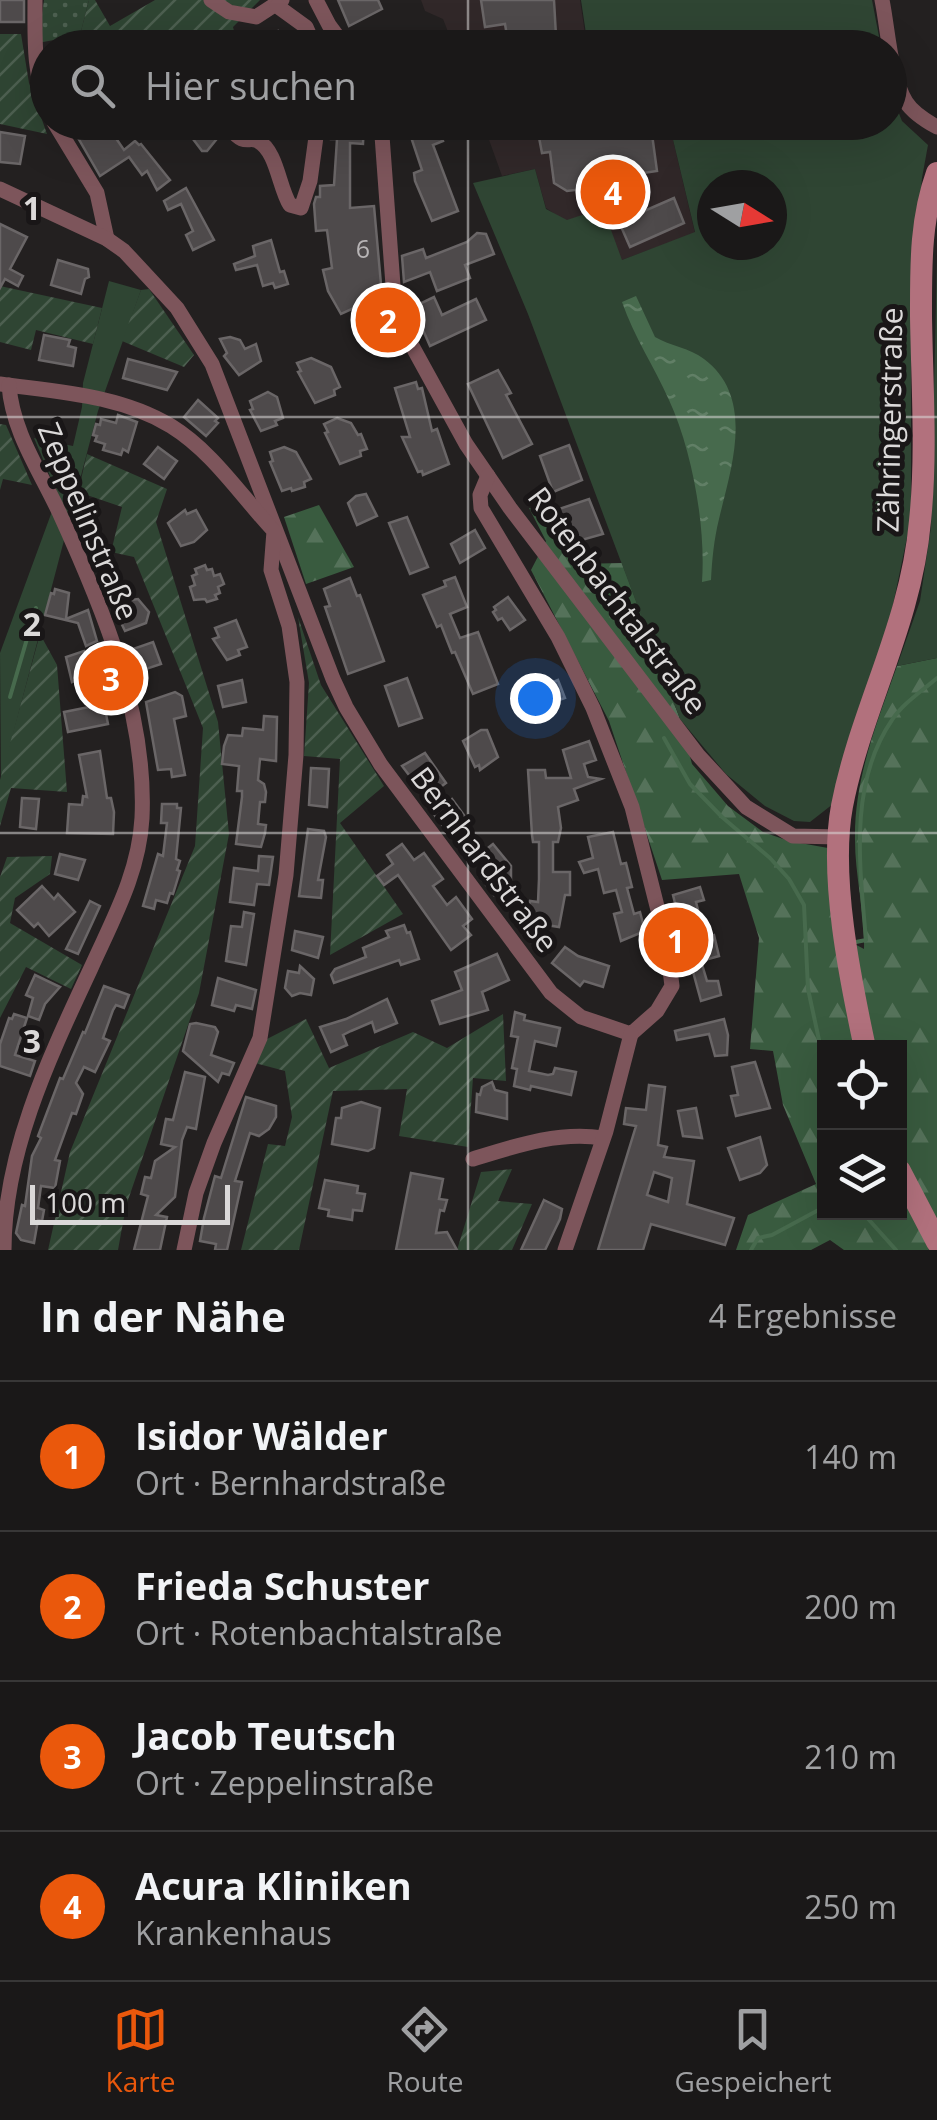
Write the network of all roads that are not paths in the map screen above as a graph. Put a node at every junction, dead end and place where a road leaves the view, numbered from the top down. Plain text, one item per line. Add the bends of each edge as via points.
1 (35, 0) edge
2 (211, 0) edge
3 (316, 0) edge
4 (882, 0) edge
5 (280, 3) edge
6 (36, 30) edge
7 (307, 30) edge
8 (332, 30) edge
9 (887, 30) edge
10 (907, 103) edge
11 (937, 127) edge
12 (63, 140) edge
13 (252, 140) edge
14 (316, 140) edge
15 (382, 140) edge
16 (937, 173) edge
17 (0, 189) edge
18 (107, 240) junction
19 (4, 385) edge
20 (488, 476) junction
21 (274, 530) junction
22 (839, 837) junction
23 (631, 1034) junction
24 (864, 1040) edge
25 (603, 1138) junction
26 (473, 1159) dead end
27 (907, 1184) edge
28 (937, 1242) edge
29 (4, 1250) edge
30 (184, 1250) edge
31 (565, 1250) edge

1 - 6 street
2 - 5 street via 256,17
3 - 8 street
4 - 9 street
5 - 7 street
10 - 11 street
12 - 18 street via 96,194
13 - 14 street via 265,148 290,205 301,208
15 - 20 street, Rotenbachtalstraße via 394,299 405,333
16 - 22 main road, Zähringerstraße via 923,236 918,547 896,642 846,786
17 - 18 street, Bernhardstraße
18 - 21 street, Bernhardstraße via 177,308 212,364
19 - 21 street via 116,402 172,426
19 - 29 street, Zeppelinstraße via 120,668 139,758 142,814 127,891 22,1135
20 - 22 street, Rotenbachtalstraße via 698,755 746,807 793,836
20 - 23 street via 481,508 558,637 632,808 672,986
21 - 23 street, Bernhardstraße via 346,707 381,765 550,994 581,1017
21 - 30 street via 271,570 290,626 297,682 286,875 260,1038 202,1176
22 - 24 main road via 845,930
23 - 25 street
25 - 26 street via 533,1140
25 - 31 street
27 - 28 main road

